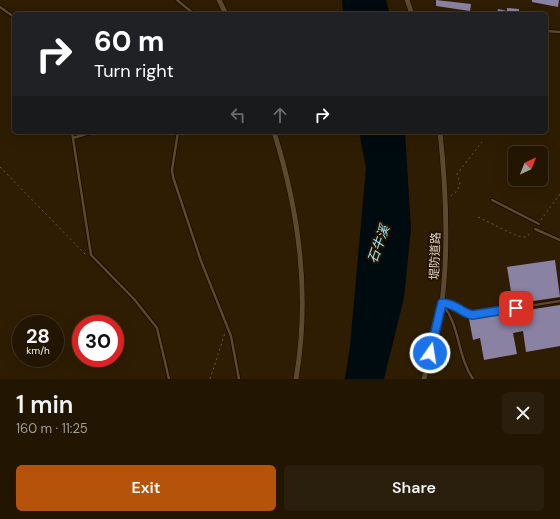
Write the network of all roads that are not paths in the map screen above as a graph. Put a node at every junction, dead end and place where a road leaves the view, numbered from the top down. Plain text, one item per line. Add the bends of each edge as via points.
1 (178, 0) edge
2 (219, 0) edge
3 (407, 0) edge
4 (0, 7) edge
5 (192, 12) edge
6 (225, 12) edge
7 (411, 12) edge
8 (12, 15) edge
9 (548, 31) edge
10 (560, 32) edge
11 (72, 134) edge
12 (86, 134) edge
13 (178, 134) edge
14 (275, 134) edge
15 (440, 134) edge
16 (73, 138) junction
17 (492, 200) dead end
18 (539, 224) road end
19 (535, 229) road end
20 (560, 240) edge
21 (560, 301) edge
22 (442, 303) junction
23 (169, 379) edge
24 (239, 379) edge
25 (296, 379) edge
26 (424, 379) edge
27 (473, 379) edge

1 - 5 lane
2 - 6 street
3 - 7 street
4 - 8 lane
9 - 10 lane
11 - 16 lane
12 - 16 lane
13 - 24 lane via 172,177 228,327
14 - 25 street via 288,181 297,229 301,278
15 - 22 street, 堤防道路 via 446,200 446,258
16 - 23 lane via 91,255 134,299 157,328
17 - 18 lane
19 - 20 lane
21 - 22 lane via 472,315 450,303
22 - 26 street, 堤防道路
22 - 27 lane via 451,318 463,360

